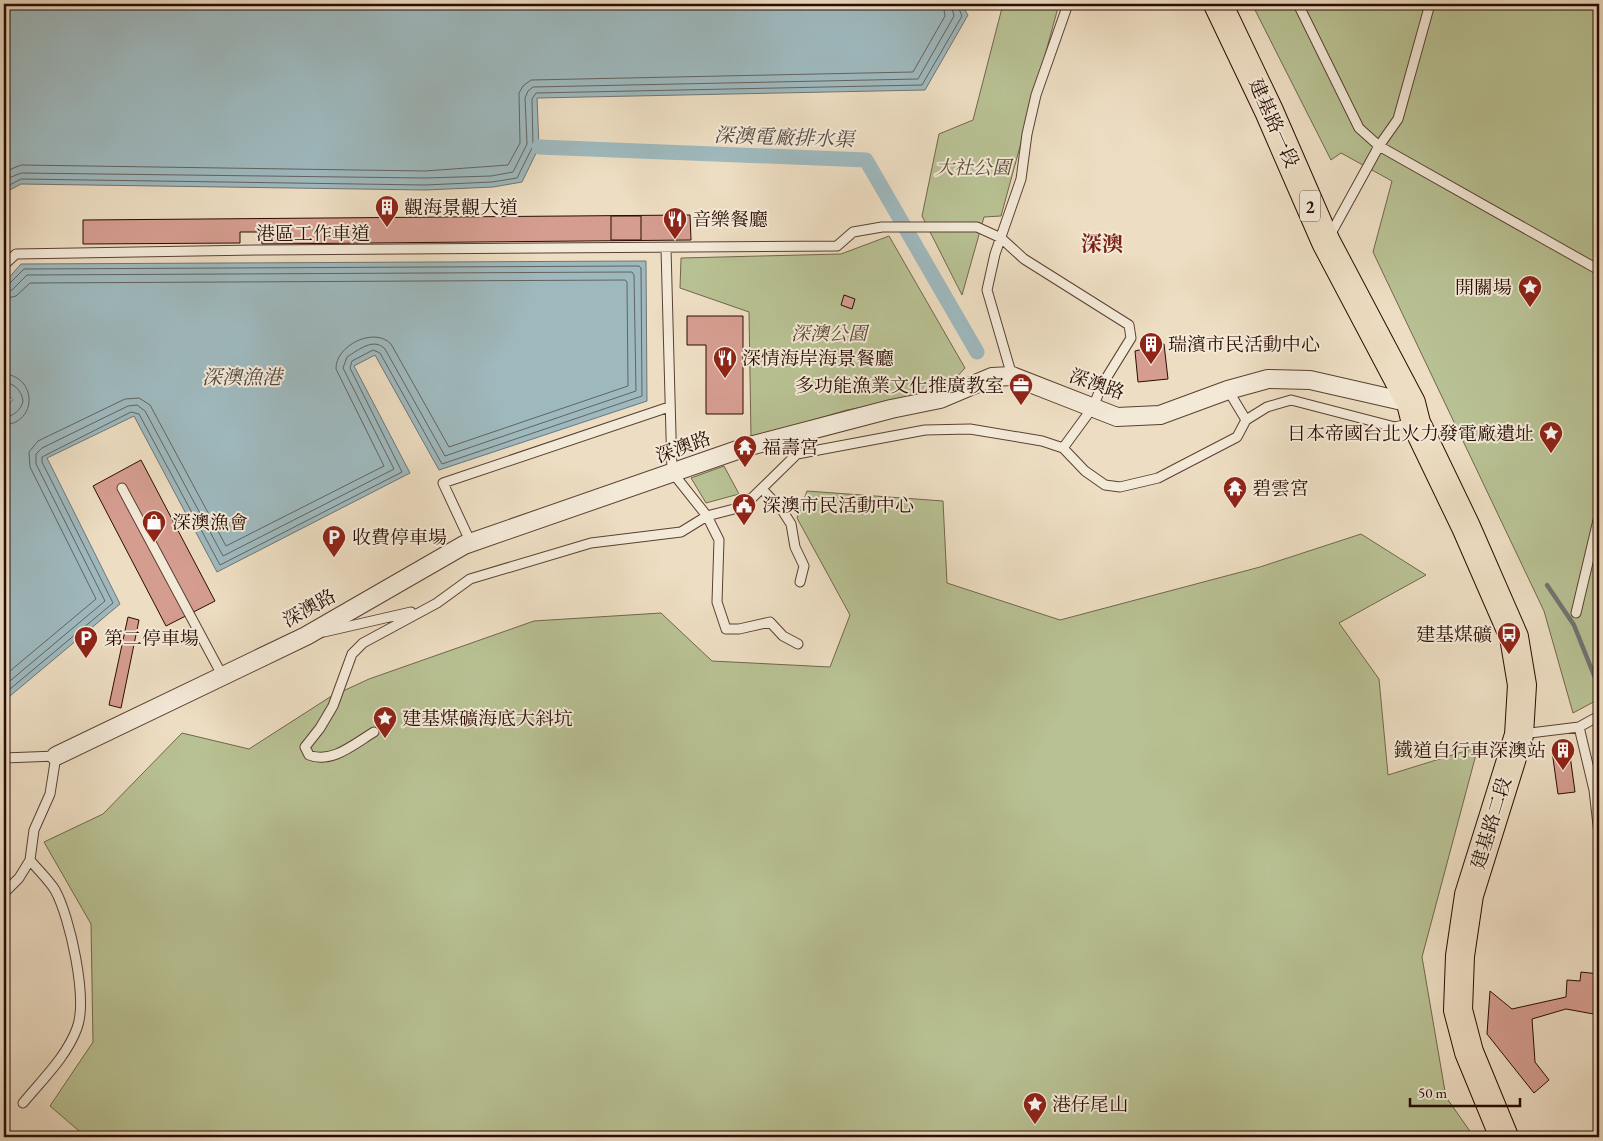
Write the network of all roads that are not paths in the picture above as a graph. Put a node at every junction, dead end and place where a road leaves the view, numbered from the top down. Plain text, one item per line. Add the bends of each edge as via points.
1 (1068, 4) edge
2 (1218, 4) edge
3 (1298, 4) edge
4 (1430, 4) edge
5 (1379, 146) junction
6 (1001, 238) junction
7 (1326, 242) junction
8 (666, 248) junction
9 (4, 266) edge
10 (1599, 270) edge
11 (1012, 376) junction
12 (1228, 390) junction
13 (669, 407) junction
14 (1093, 407) junction
15 (1414, 413) junction
16 (1246, 420) junction
17 (1064, 448) junction
18 (672, 472) junction
19 (122, 488) dead end
20 (762, 489) junction
21 (707, 516) junction
22 (1599, 516) edge
23 (472, 543) junction
24 (800, 582) dead end
25 (424, 609) junction
26 (1576, 613) dead end
27 (306, 636) junction
28 (798, 644) dead end
29 (222, 675) junction
30 (1599, 716) edge
31 (1580, 727) junction
32 (374, 732) dead end
33 (1519, 735) junction
34 (56, 756) junction
35 (4, 758) edge
36 (1599, 834) edge
37 (30, 860) junction
38 (4, 893) edge
39 (23, 1103) dead end
40 (1504, 1137) edge

1 - 6 lane via 1036,95 1021,179
2 - 7 main road, 建基路一段 / 2
3 - 5 lane via 1359,128
4 - 5 lane via 1398,119
5 - 7 lane
5 - 10 lane
6 - 8 lane, 港區工作車道 via 978,227 942,225 882,227 853,232 837,246
6 - 11 lane via 987,290
6 - 14 lane, 港區工作車道 via 1024,259 1129,325 1131,338 1102,385
7 - 15 main road, 建基路一段 / 2
8 - 9 lane, 港區工作車道 via 16,254
8 - 13 lane
11 - 14 street, 深澳路
11 - 18 street, 深澳路 via 992,377 940,399 746,447
12 - 14 street, 深澳路 via 1160,415 1117,417
12 - 15 street, 深澳路 via 1268,379 1310,380
12 - 16 lane
13 - 18 lane
13 - 23 lane via 443,483
14 - 17 lane, 港區工作車道
15 - 16 lane via 1395,427 1291,400 1267,407
15 - 33 main road, 建基路二段 / 2 via 1514,637 1522,684
16 - 17 lane via 1237,437 1158,478 1120,487 1105,485 1085,471
17 - 20 lane via 970,429 925,430 797,454
18 - 21 lane
18 - 23 street, 深澳路
19 - 29 lane
20 - 21 lane via 734,509
20 - 24 lane via 791,524 795,547 804,566
21 - 25 lane via 681,532 591,543 470,579
21 - 28 lane via 719,540 717,602 726,629 739,630 770,622
22 - 26 lane
23 - 27 street, 深澳路
25 - 27 lane
25 - 32 lane via 363,643 352,654 333,706 305,747 308,755 319,758 342,752
27 - 29 street, 深澳路
29 - 34 street, 深澳路
30 - 31 lane
31 - 33 lane
31 - 36 lane via 1594,790
33 - 40 main road, 建基路二段 / 2 via 1469,895 1460,956 1458,1010 1469,1052
34 - 35 lane, 深澳路
34 - 37 lane via 50,794 34,830
37 - 38 lane
37 - 39 lane via 54,888 70,930 80,1016 69,1045

